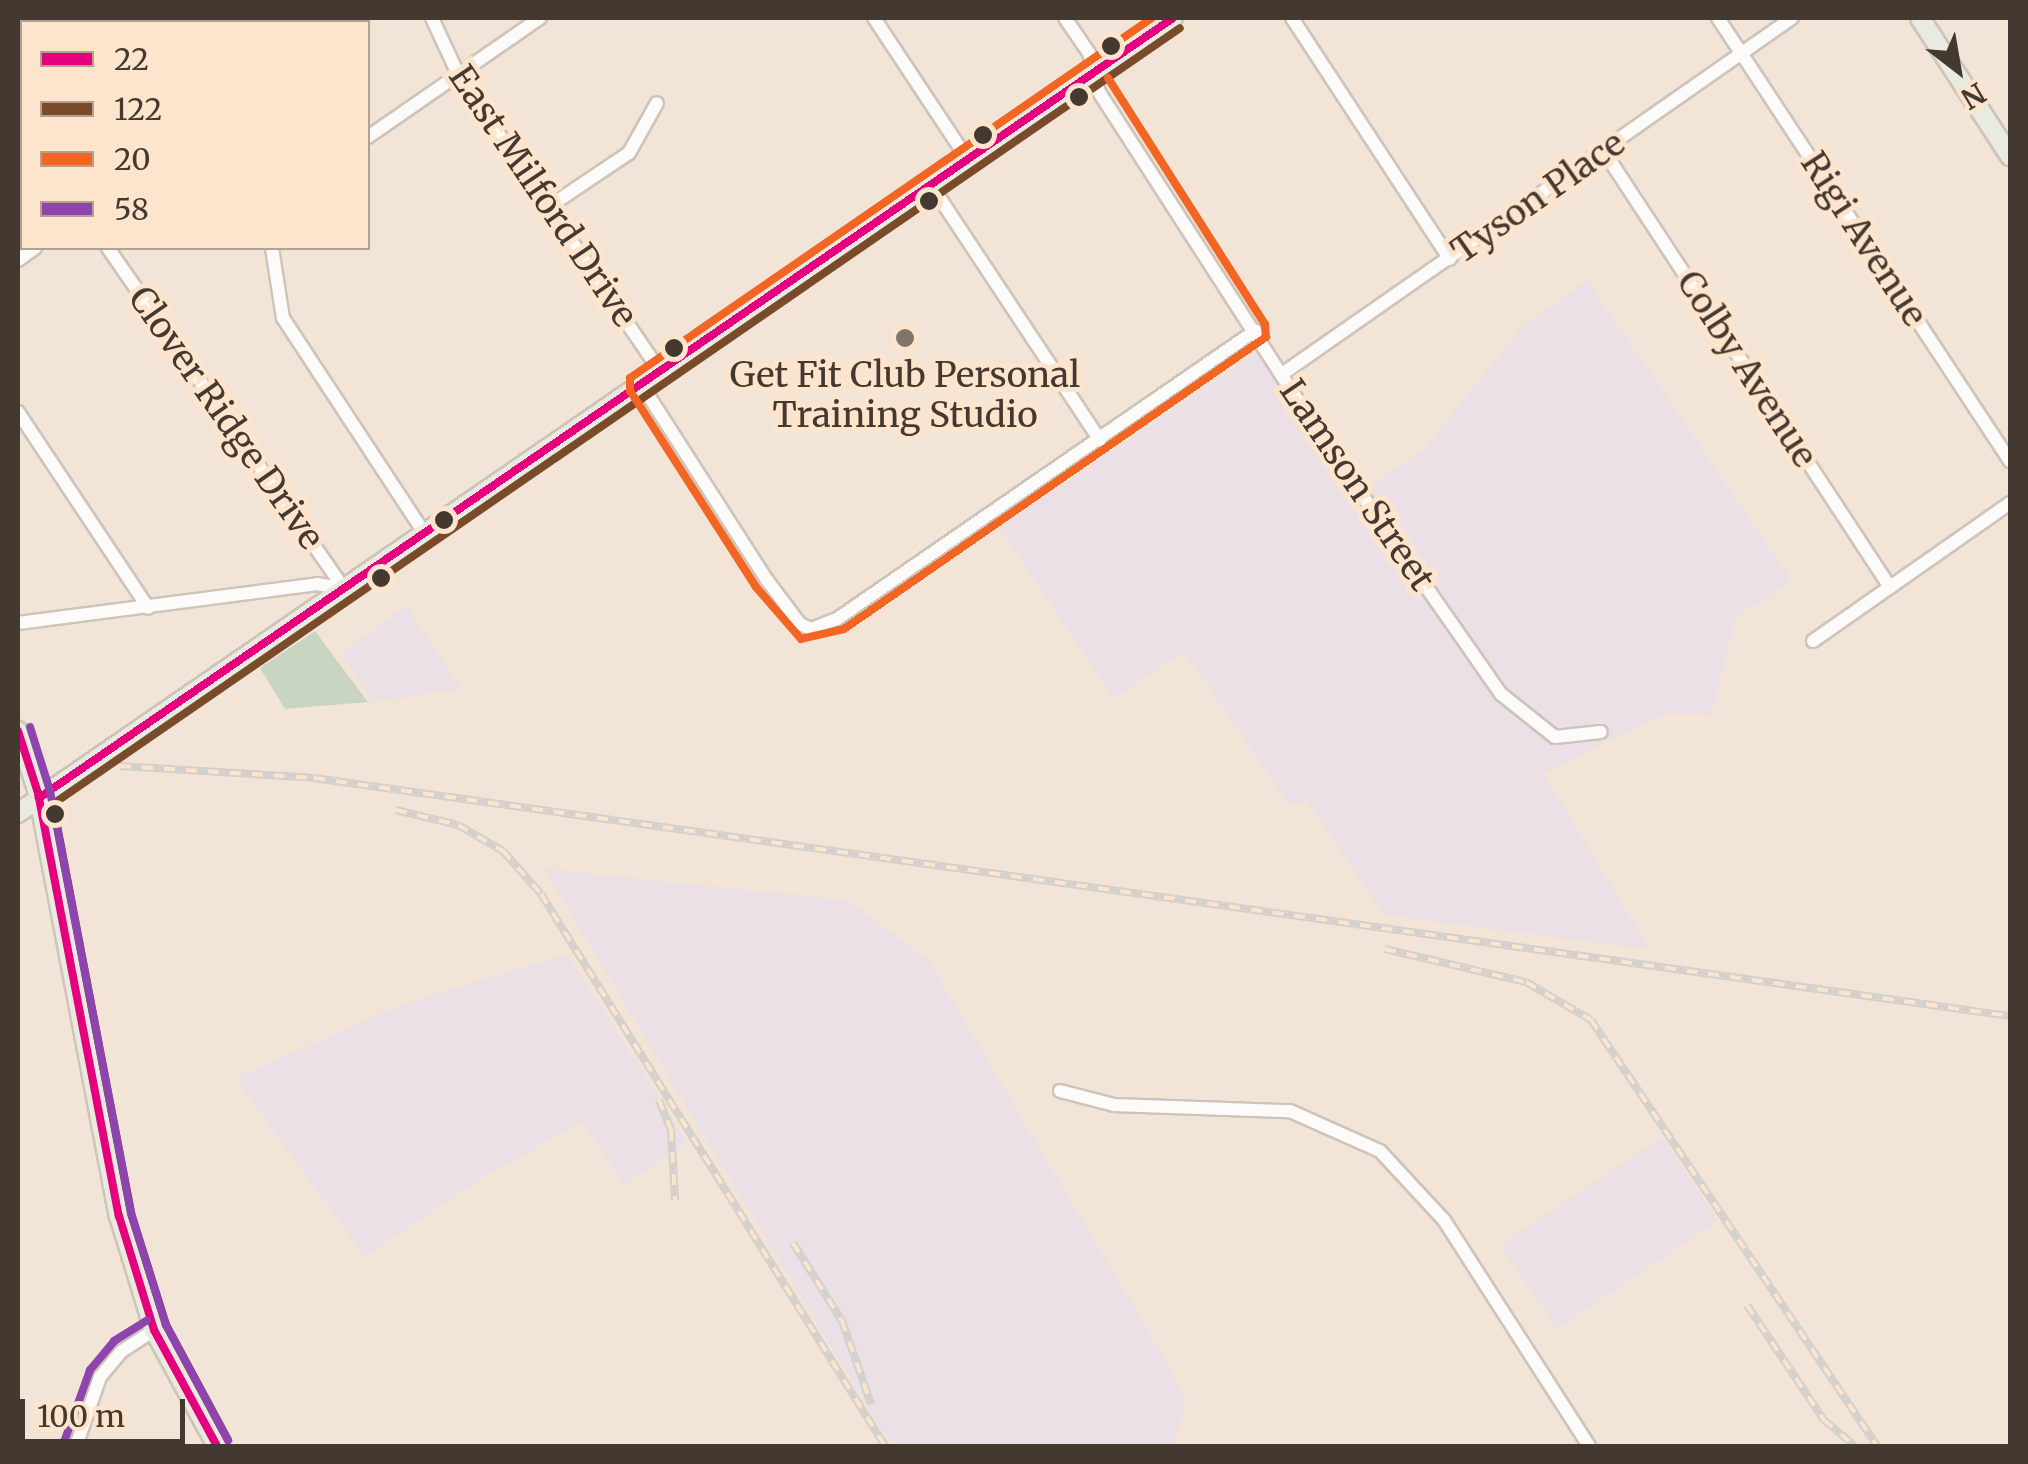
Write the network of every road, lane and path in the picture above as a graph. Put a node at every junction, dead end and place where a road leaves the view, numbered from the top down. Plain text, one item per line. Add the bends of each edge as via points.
1 (432, 18) edge
2 (540, 18) edge
3 (874, 18) edge
4 (1065, 18) edge
5 (1173, 18) edge
6 (1292, 18) edge
7 (1718, 18) edge
8 (1792, 18) edge
9 (1920, 18) edge
10 (1742, 53) junction
11 (1094, 73) junction
12 (458, 74) junction
13 (657, 103) dead end
14 (370, 136) edge
15 (1603, 150) junction
16 (2010, 156) edge
17 (968, 160) junction
18 (931, 185) junction
19 (550, 206) junction
20 (109, 250) edge
21 (272, 250) edge
22 (1450, 259) junction
23 (1255, 331) junction
24 (660, 370) junction
25 (1282, 374) junction
26 (641, 384) junction
27 (18, 412) edge
28 (1100, 440) junction
29 (2010, 461) edge
30 (2010, 503) edge
31 (424, 533) junction
32 (1890, 587) junction
33 (344, 589) junction
34 (148, 608) junction
35 (18, 623) edge
36 (1812, 641) dead end
37 (18, 731) edge
38 (1601, 732) dead end
39 (39, 798) junction
40 (18, 813) edge
41 (1060, 1091) dead end
42 (154, 1330) junction
43 (76, 1446) edge
44 (218, 1446) edge
45 (1589, 1446) edge

1 - 12 street, East Milford Drive
2 - 12 street
3 - 17 street
4 - 11 street, Lamson Street
5 - 11 main road
6 - 22 street
7 - 10 street, Rigi Avenue
8 - 10 street, Tyson Place
9 - 16 main road
10 - 15 street, Tyson Place
10 - 29 street, Rigi Avenue
11 - 17 main road
11 - 23 street, Lamson Street
12 - 14 street
12 - 19 street, East Milford Drive
13 - 19 street via 629,153
15 - 22 street, Tyson Place
15 - 32 street, Colby Avenue
17 - 18 main road
18 - 24 main road
18 - 28 street
19 - 24 street, East Milford Drive
20 - 33 street, Clover Ridge Drive
21 - 31 street via 282,318
22 - 25 street, Tyson Place
23 - 25 street, Lamson Street
23 - 28 street
24 - 26 main road
25 - 38 street, Lamson Street via 1517,714 1555,738
26 - 28 street via 767,580 811,629 837,618
26 - 31 main road
27 - 34 street
30 - 32 street
31 - 33 main road
32 - 36 street
33 - 34 street via 317,584
33 - 39 main road
34 - 35 street
37 - 39 main road
39 - 40 main road
39 - 42 main road via 88,1078 118,1216
41 - 45 street via 1114,1105 1290,1111 1380,1151 1412,1178 1444,1220
42 - 43 street via 122,1351 100,1377
42 - 44 main road

